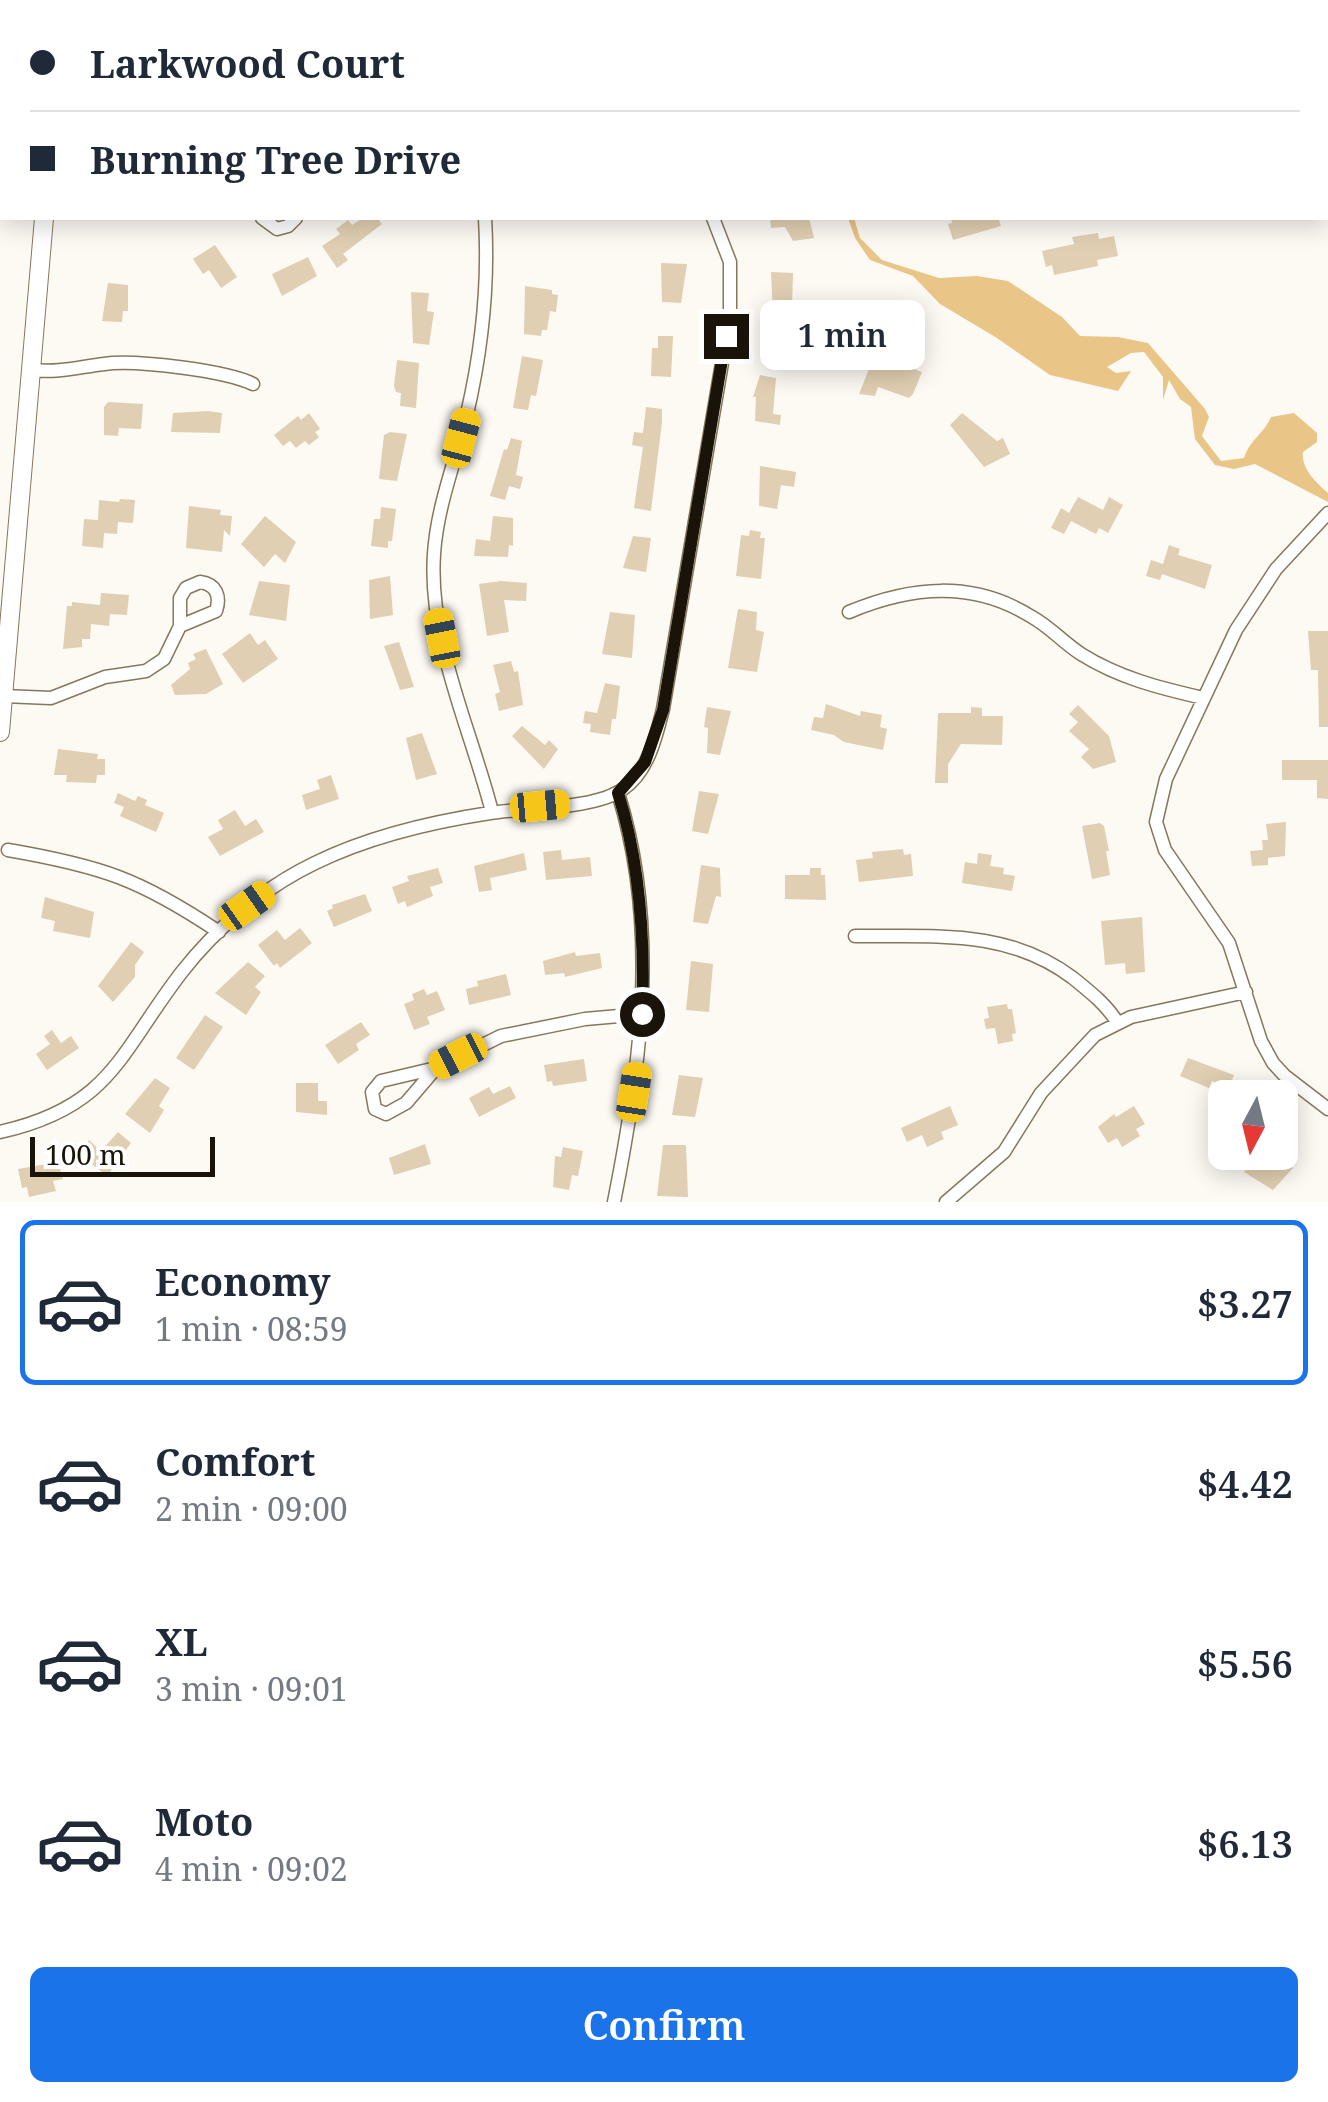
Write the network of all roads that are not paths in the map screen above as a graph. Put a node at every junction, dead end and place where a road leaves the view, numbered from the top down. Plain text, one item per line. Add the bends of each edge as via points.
1 (44, 220) edge
2 (265, 220) edge
3 (294, 220) edge
4 (485, 220) edge
5 (713, 220) edge
6 (32, 370) junction
7 (252, 384) dead end
8 (1328, 513) edge
9 (849, 612) dead end
10 (180, 626) dead end
11 (4, 696) junction
12 (1203, 698) junction
13 (0, 732) edge
14 (618, 793) junction
15 (492, 812) junction
16 (8, 850) dead end
17 (219, 932) junction
18 (855, 936) dead end
19 (1246, 992) junction
20 (642, 1014) junction
21 (1116, 1022) junction
22 (436, 1068) junction
23 (1328, 1109) edge
24 (0, 1132) edge
25 (614, 1202) edge
26 (946, 1202) edge

1 - 6 street
2 - 3 street via 276,229
4 - 15 street via 479,354 433,571 442,638
5 - 14 street via 730,262 726,336 663,710 645,762
6 - 7 street via 126,364 236,376
6 - 11 street
8 - 12 street via 1262,586
9 - 12 street via 913,591 983,596 1022,610 1114,672
10 - 11 street via 164,658 146,672 105,677 51,698
11 - 13 street
12 - 19 street via 1166,779 1156,822 1165,850 1229,943
14 - 15 street
14 - 20 street via 640,912
15 - 17 street via 399,833 314,863
16 - 17 street via 117,873
17 - 24 street via 96,1090 52,1117
18 - 21 street via 957,938 1024,948 1079,983
19 - 21 street
19 - 23 street via 1274,1063
20 - 22 street via 501,1036
20 - 25 street
21 - 26 street via 1064,1065 1004,1152
22 - 22 street via 398,1110 375,1109 372,1092 381,1080

